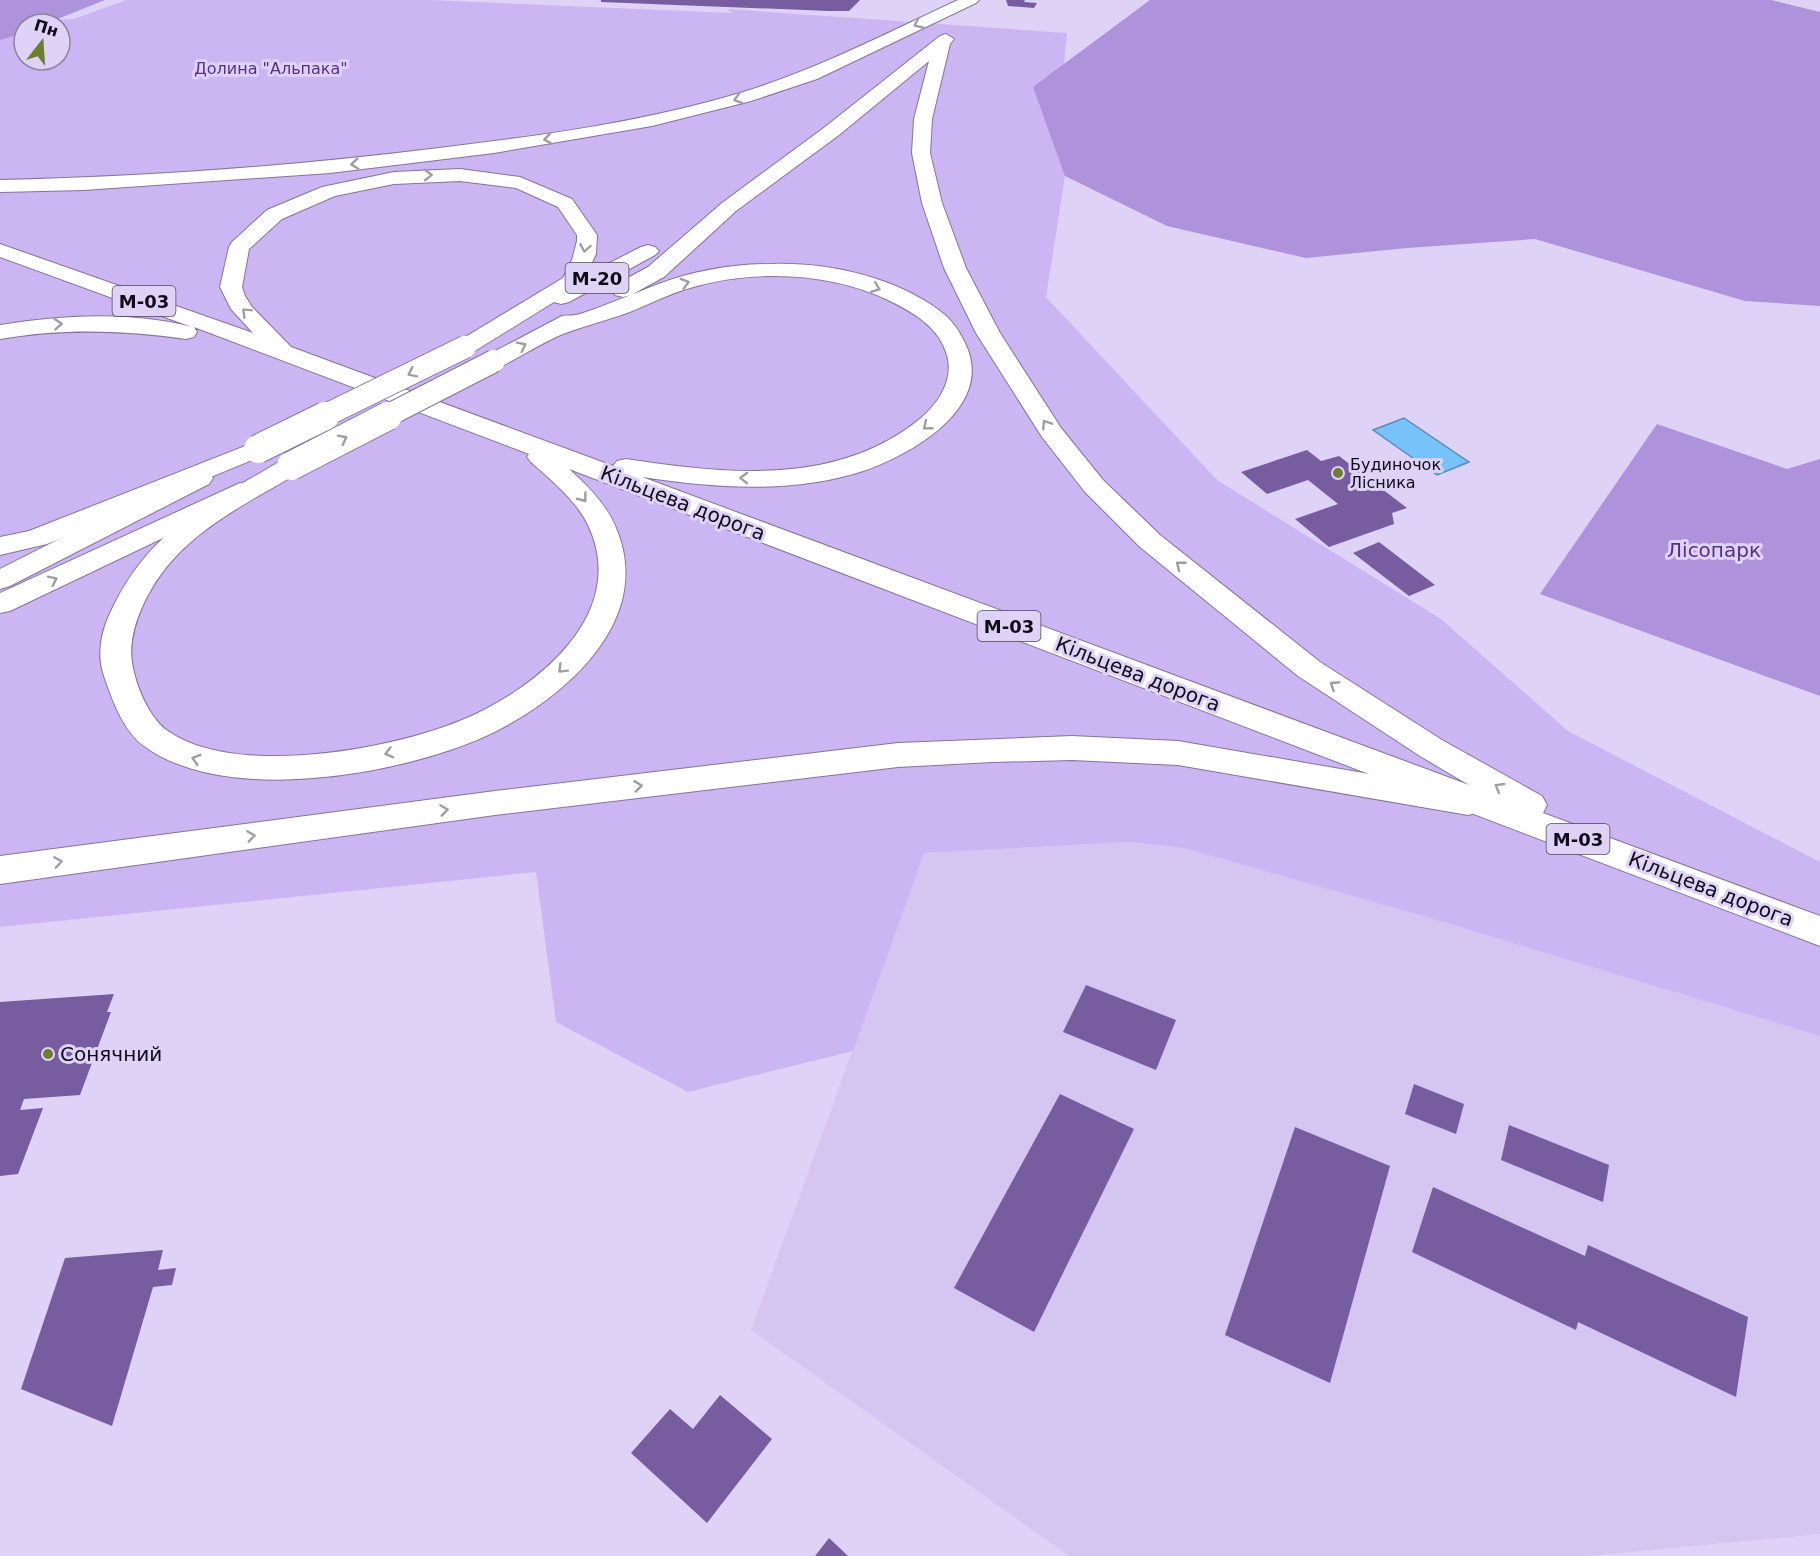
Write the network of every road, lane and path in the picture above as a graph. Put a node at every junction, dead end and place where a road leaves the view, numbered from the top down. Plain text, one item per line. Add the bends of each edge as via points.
1 (971, 0) edge
2 (953, 31) junction
3 (0, 186) edge
4 (729, 207) junction
5 (0, 250) edge
6 (0, 332) edge
7 (551, 332) junction
8 (465, 347) junction
9 (287, 353) junction
10 (525, 444) junction
11 (258, 449) junction
12 (291, 466) junction
13 (0, 546) edge
14 (0, 580) edge
15 (0, 604) edge
16 (1492, 807) junction
17 (0, 870) edge
18 (1664, 870) junction
19 (1820, 931) edge

1 - 2 main road, М-20
1 -> 3 main road via 811,75 652,121 494,147 330,166 106,183
2 - 4 main road, М-20 via 832,132
18 -> 2 main road via 1521,800 1431,748 1309,669 1150,541 1094,486 1051,432 988,333 955,268 932,203 921,153 922,119
4 - 7 main road, М-20 via 656,272
4 - 8 main road, М-20
5 - 9 main road, М-03
6 -> 9 main road via 53,324 134,324
7 -> 10 main road via 683,283 774,270 818,273 861,282 906,300 930,315 948,332 962,360 959,390 928,427 894,449 852,466 817,473 760,478 685,477
12 -> 7 main road, М-20, bridge
9 -> 8 main road via 237,303 231,288 233,261 251,234 271,218 320,194 384,178 451,175 544,190 579,217 587,235 581,264 571,282
8 -> 11 main road, М-20, bridge
9 - 10 main road, Кільцева дорога / М-03
10 -> 12 main road via 578,491 603,528 612,557 608,608 600,626 551,680 474,728 371,758 288,767 205,762 178,753 153,738 140,721 115,667 118,628 135,590 155,560 206,519
10 - 16 main road, Кільцева дорога / М-03
11 - 13 main road via 37,538
11 - 14 main road
15 -> 12 main road
17 -> 16 main road via 507,801 898,755 992,750 1072,748 1178,753
16 - 18 main road, Кільцева дорога / М-03
18 - 19 main road, Кільцева дорога / М-03

